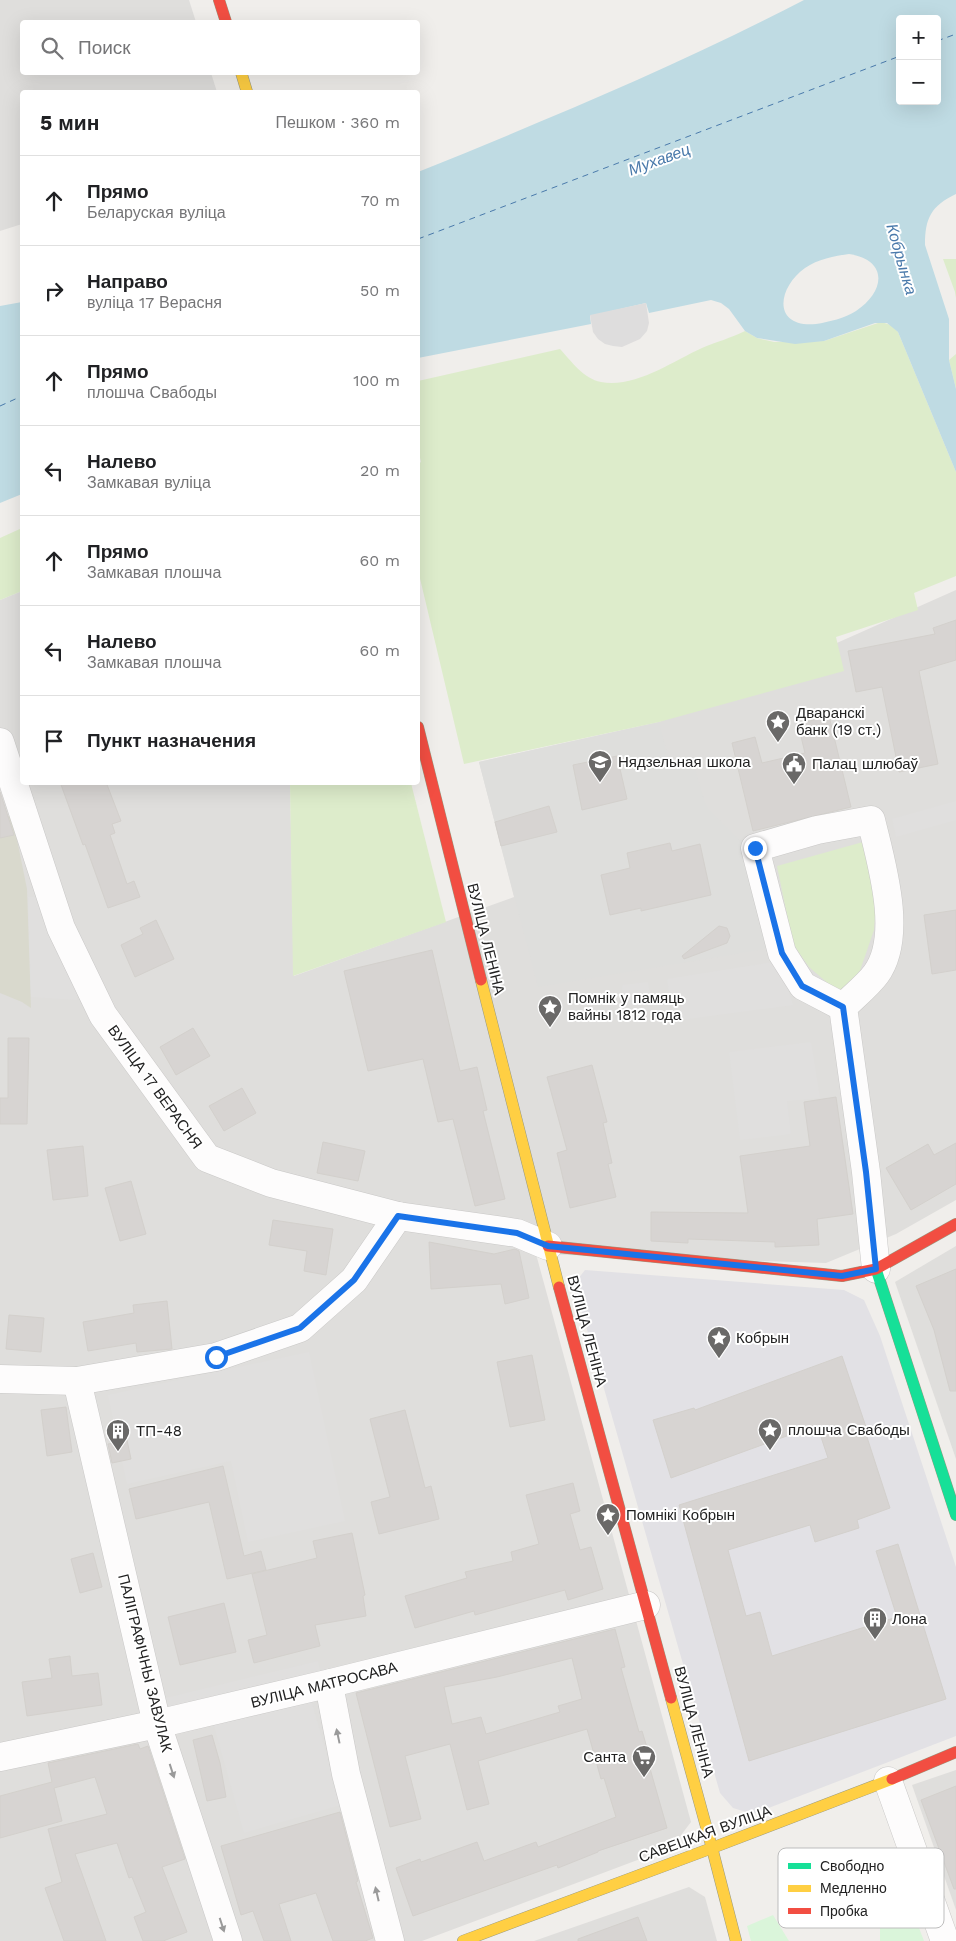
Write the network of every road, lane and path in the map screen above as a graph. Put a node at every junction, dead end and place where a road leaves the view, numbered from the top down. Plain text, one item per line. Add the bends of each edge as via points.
1 (219, 0) edge
2 (225, 20) edge
3 (242, 75) edge
4 (246, 90) edge
5 (420, 735) edge
6 (0, 742) edge
7 (843, 1007) junction
8 (398, 1216) junction
9 (956, 1224) edge
10 (548, 1246) junction
11 (876, 1269) junction
12 (0, 1379) edge
13 (77, 1381) junction
14 (956, 1515) edge
15 (646, 1605) junction
16 (331, 1683) junction
17 (157, 1724) junction
18 (956, 1752) edge
19 (0, 1757) edge
20 (888, 1781) junction
21 (712, 1848) junction
22 (912, 1848) edge
23 (940, 1928) edge
24 (228, 1941) edge
25 (390, 1941) edge
26 (463, 1941) edge
27 (736, 1941) edge
28 (945, 1941) edge

1 - 2 main road
3 - 4 main road
5 - 10 main road, ВУЛІЦА ЛЕНІНА
6 - 8 street, ВУЛІЦА 17 ВЕРАСНЯ via 61,928 103,1015 207,1158 271,1183
7 - 7 street via 876,973 889,943 889,903 871,820 817,830 755,848 782,953 802,986
7 - 11 street
8 - 10 street, ВУЛІЦА 17 ВЕРАСНЯ via 517,1233
8 - 13 street via 354,1280 300,1328 216,1357
9 - 11 main road
10 - 11 main road via 842,1276
10 - 15 main road, ВУЛІЦА ЛЕНІНА
11 - 14 main road
12 - 13 street
13 - 17 street, ПАЛІГРАФІЧНЫ ЗАВУЛАК
15 - 16 street, ВУЛІЦА МАТРОСАВА
15 - 21 main road, ВУЛІЦА ЛЕНІНА
16 - 17 street, ВУЛІЦА МАТРОСАВА
25 -> 16 street via 346,1774
17 - 19 street, ВУЛІЦА МАТРОСАВА
17 -> 24 street, ПАЛІГРАФІЧНЫ ЗАВУЛАК
18 - 20 main road, САВЕЦКАЯ ВУЛІЦА
20 - 21 main road, САВЕЦКАЯ ВУЛІЦА
20 - 22 street
21 - 26 main road, САВЕЦКАЯ ВУЛІЦА
21 - 27 main road, ВУЛІЦА ЛЕНІНА
23 - 28 street

